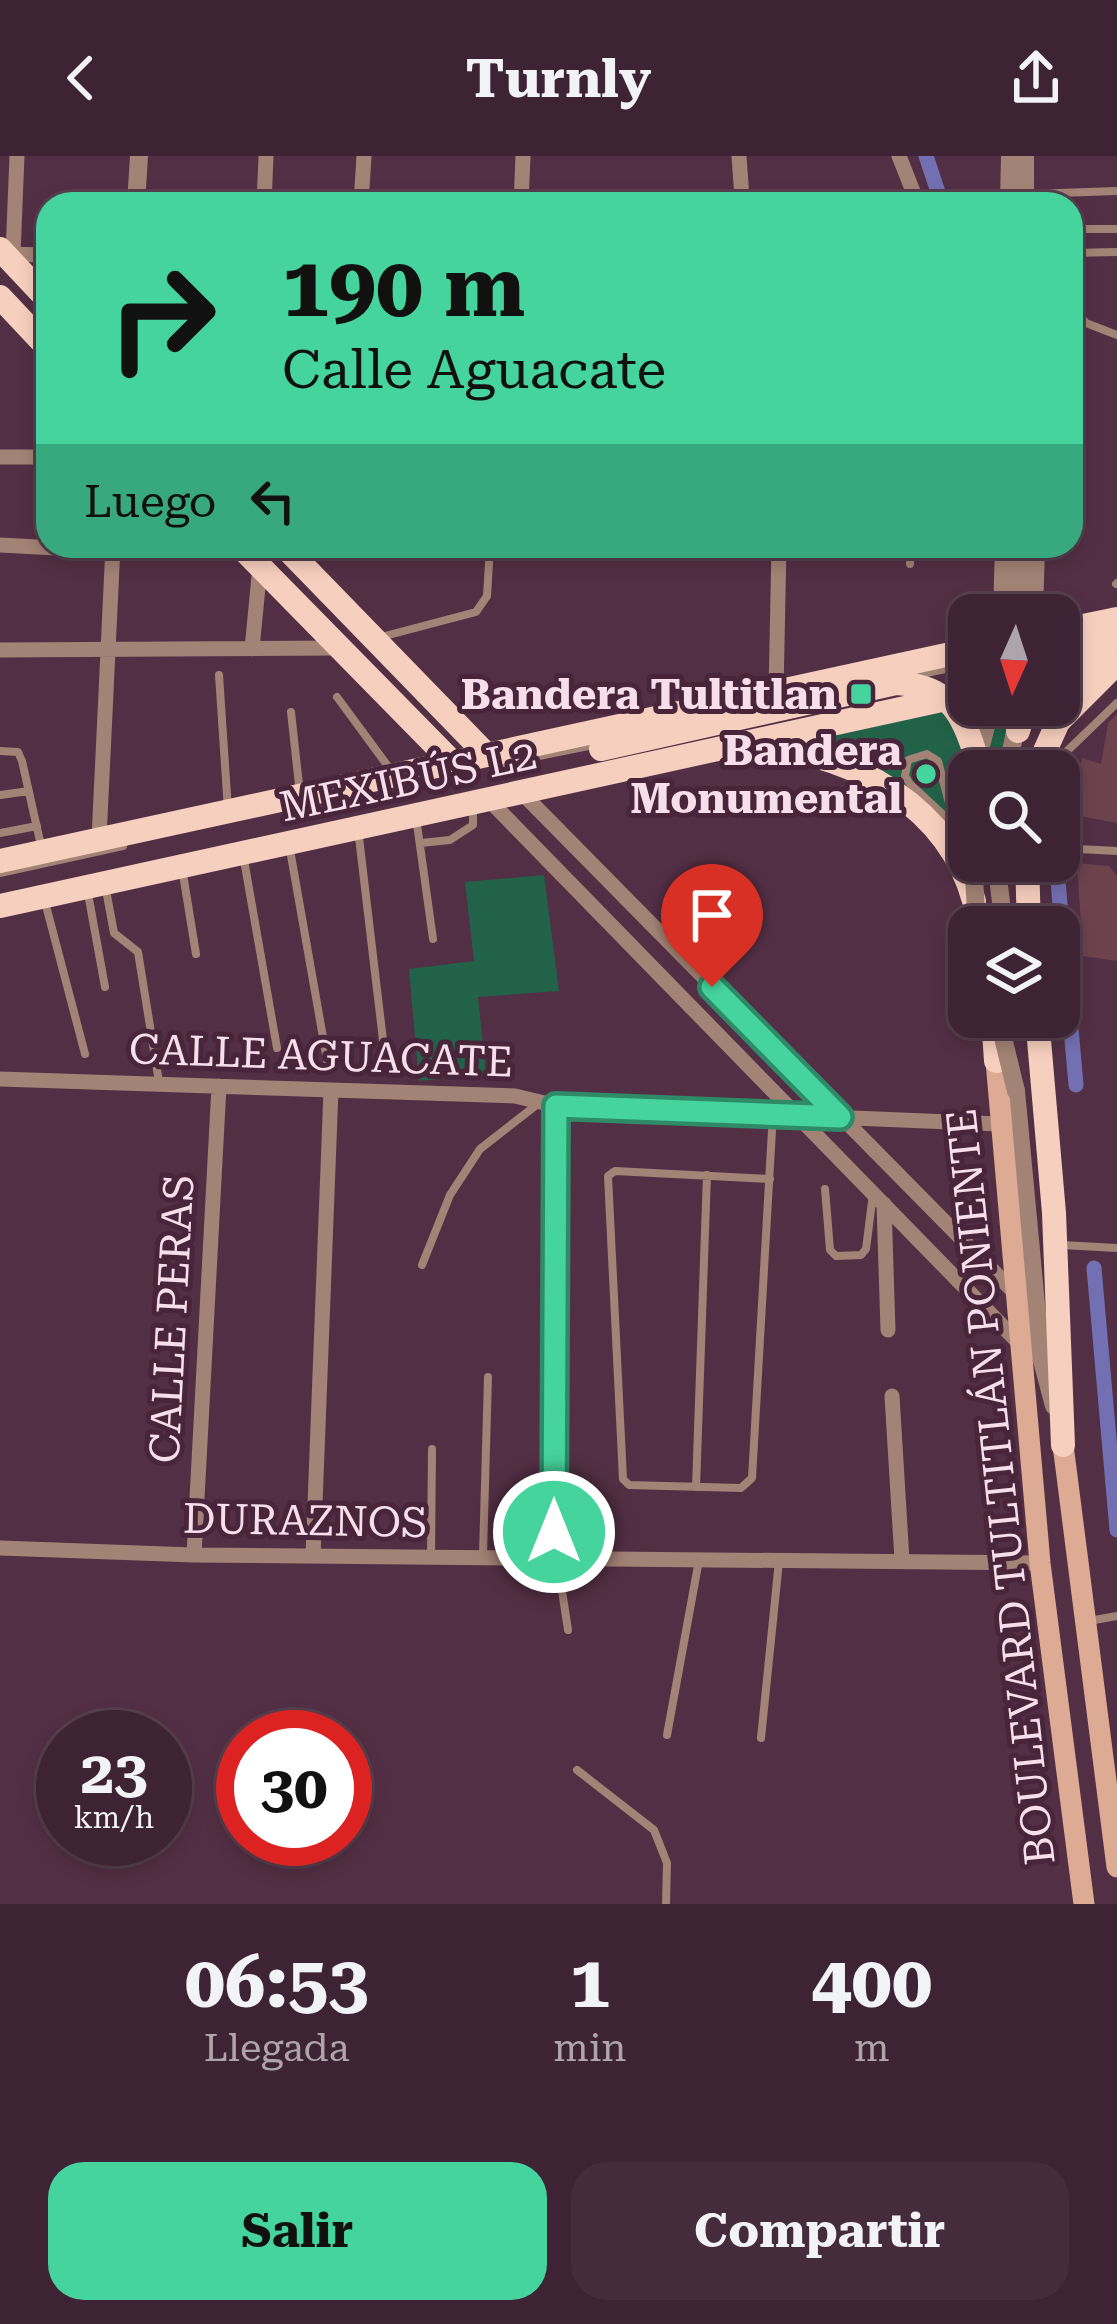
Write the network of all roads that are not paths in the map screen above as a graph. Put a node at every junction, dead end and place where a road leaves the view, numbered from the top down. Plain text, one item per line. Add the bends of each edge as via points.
1 (17, 156) edge
2 (139, 156) edge
3 (266, 156) edge
4 (364, 156) edge
5 (523, 156) edge
6 (739, 156) edge
7 (899, 156) edge
8 (1010, 156) edge
9 (1025, 156) edge
10 (1117, 191) edge
11 (137, 192) edge
12 (264, 192) edge
13 (362, 192) edge
14 (522, 192) edge
15 (742, 192) edge
16 (913, 192) edge
17 (1018, 192) edge
18 (1021, 192) edge
19 (1083, 194) edge
20 (1117, 229) edge
21 (1083, 230) edge
22 (1117, 252) edge
23 (5, 253) edge
24 (1083, 253) edge
25 (36, 254) edge
26 (36, 286) edge
27 (0, 298) edge
28 (1083, 319) edge
29 (36, 335) edge
30 (1117, 335) edge
31 (0, 457) edge
32 (36, 457) edge
33 (0, 545) edge
34 (36, 546) edge
35 (112, 558) edge
36 (252, 558) edge
37 (296, 558) edge
38 (489, 558) edge
39 (779, 558) edge
40 (910, 558) edge
41 (1004, 558) edge
42 (1018, 558) edge
43 (1036, 558) edge
44 (910, 565) dead end
45 (260, 566) junction
46 (1003, 594) edge
47 (1017, 594) edge
48 (1035, 594) edge
49 (1117, 619) edge
50 (1080, 627) edge
51 (1117, 635) edge
52 (374, 639) junction
53 (1080, 641) edge
54 (1080, 648) edge
55 (252, 649) junction
56 (340, 649) junction
57 (0, 650) edge
58 (110, 652) junction
59 (948, 655) edge
60 (1117, 661) edge
61 (1080, 668) edge
62 (948, 669) edge
63 (219, 675) dead end
64 (776, 692) junction
65 (337, 697) dead end
66 (948, 697) edge
67 (948, 697) edge
68 (1117, 704) edge
69 (290, 712) dead end
70 (1017, 726) edge
71 (1020, 726) edge
72 (1018, 731) junction
73 (739, 744) junction
74 (589, 749) junction
75 (972, 750) edge
76 (1013, 750) edge
77 (1046, 750) edge
78 (1068, 750) edge
79 (0, 751) edge
80 (487, 755) junction
81 (452, 762) junction
82 (397, 780) junction
83 (29, 791) junction
84 (521, 792) junction
85 (0, 795) edge
86 (300, 796) junction
87 (480, 802) junction
88 (228, 811) junction
89 (415, 815) junction
90 (952, 823) joint
91 (37, 826) junction
92 (358, 828) junction
93 (0, 833) edge
94 (99, 839) junction
95 (948, 841) edge
96 (289, 843) junction
97 (421, 843) junction
98 (1080, 849) edge
99 (1117, 851) edge
100 (43, 852) junction
101 (242, 853) junction
102 (0, 861) edge
103 (182, 866) junction
104 (0, 873) edge
105 (96, 885) junction
106 (43, 897) junction
107 (0, 903) edge
108 (433, 939) dead end
109 (196, 954) dead end
110 (104, 987) dead end
111 (996, 1038) edge
112 (1002, 1038) edge
113 (1039, 1038) edge
114 (383, 1040) dead end
115 (277, 1048) dead end
116 (85, 1054) dead end
117 (327, 1060) dead end
118 (995, 1061) joint
119 (0, 1079) edge
120 (160, 1084) junction
121 (220, 1086) junction
122 (331, 1090) junction
123 (548, 1104) junction
124 (773, 1112) junction
125 (795, 1113) junction
126 (840, 1117) junction
127 (999, 1124) junction
128 (707, 1175) junction
129 (770, 1179) junction
130 (825, 1189) dead end
131 (879, 1198) junction
132 (1055, 1244) junction
133 (1117, 1248) edge
134 (422, 1264) dead end
135 (1013, 1292) junction
136 (888, 1330) dead end
137 (1018, 1342) junction
138 (488, 1377) dead end
139 (892, 1396) dead end
140 (1064, 1445) junction
141 (432, 1449) dead end
142 (696, 1487) junction
143 (554, 1532) dead end
144 (0, 1549) edge
145 (194, 1555) junction
146 (313, 1556) junction
147 (557, 1556) junction
148 (483, 1557) junction
149 (430, 1558) junction
150 (700, 1558) junction
151 (779, 1559) junction
152 (902, 1560) junction
153 (1040, 1563) junction
154 (1117, 1616) edge
155 (1087, 1621) junction
156 (568, 1630) dead end
157 (1090, 1644) junction
158 (1050, 1651) junction
159 (1108, 1717) edge
160 (667, 1736) dead end
161 (760, 1738) dead end
162 (577, 1770) dead end
163 (1112, 1791) edge
164 (1117, 1867) edge
165 (666, 1904) edge
166 (1084, 1904) edge

1 - 23 street
2 - 11 street
3 - 12 street
4 - 13 street
5 - 14 street
6 - 15 street
7 - 16 street
8 - 17 street
9 - 18 street
10 - 19 lane
20 - 21 lane
22 - 24 lane
23 - 25 street
23 - 26 main road
27 - 29 main road
28 - 30 lane
31 - 32 street
33 - 34 street
35 - 58 street
36 - 45 main road
37 - 52 main road
38 - 52 lane via 487,596 476,612
39 - 64 street
40 - 44 lane
41 - 46 street
42 - 47 street
43 - 48 street
45 - 55 street
45 - 56 main road
49 - 50 main road
51 - 53 lane
51 - 54 main road
52 - 80 main road
55 - 56 street
55 - 58 street
56 - 81 main road
57 - 58 street
58 - 94 street
59 - 64 main road
60 - 61 main road
60 - 77 main road via 1069,708
62 - 74 lane, MEXIBÚS L2
63 - 88 lane
64 - 80 main road
65 - 82 lane
66 - 73 main road
67 - 107 lane, MEXIBÚS L2
68 - 78 lane
69 - 86 lane
70 - 72 street
71 - 72 main road
72 - 76 street
73 - 84 main road
73 - 95 main road via 803,751 858,769
74 - 75 main road, bridge via 896,682 944,694 962,714
74 - 80 main road
74 - 82 lane, MEXIBÚS L2
79 - 83 lane via 18,752
80 - 81 main road
81 - 82 main road
82 - 86 main road
82 - 104 lane, MEXIBÚS L2
83 - 85 lane
83 - 91 lane
84 - 87 main road
84 - 126 street
86 - 88 main road
87 - 89 main road
87 - 97 lane via 462,835
87 - 125 street
88 - 94 main road
89 - 92 main road
89 - 97 lane
90 - 90 lane via 905,776 916,755 938,760
91 - 93 lane
91 - 100 lane
92 - 96 main road
92 - 114 lane
94 - 100 main road
96 - 101 main road
96 - 117 lane
97 - 108 lane
98 - 99 lane
100 - 102 main road
101 - 103 main road
101 - 115 lane
103 - 105 main road
103 - 109 lane
105 - 106 main road
105 - 110 lane
105 - 120 lane via 114,933 138,952
106 - 107 main road
106 - 116 lane
111 - 118 main road
112 - 140 street, BOULEVARD TULTITLÁN PONIENTE, bridge via 1016,1091 1041,1357
113 - 132 main road
118 - 127 main road, BOULEVARD TULTITLÁN PONIENTE
119 - 120 street, CALLE AGUACATE
120 - 121 street, CALLE AGUACATE
121 - 122 street, CALLE AGUACATE
121 - 145 street, CALLE PERAS
122 - 123 street, CALLE AGUACATE
122 - 146 street
123 - 124 street, CALLE AGUACATE
123 - 134 lane via 481,1149
123 - 143 street
124 - 125 street, CALLE AGUACATE
124 - 129 lane
125 - 126 street, CALLE AGUACATE
125 - 131 street
126 - 127 street, CALLE AGUACATE
126 - 135 street
127 - 135 main road, BOULEVARD TULTITLÁN PONIENTE
128 - 129 lane
128 - 142 lane
128 - 142 lane via 615,1171 607,1184 622,1479 637,1488
129 - 142 lane via 752,1478 741,1488
130 - 131 lane via 836,1256 866,1249
131 - 136 street
131 - 137 street
132 - 133 lane
132 - 140 main road
135 - 137 main road, BOULEVARD TULTITLÁN PONIENTE
137 - 153 main road, BOULEVARD TULTITLÁN PONIENTE
138 - 148 lane
139 - 152 street
140 - 155 main road, BOULEVARD TULTITLÁN PONIENTE
141 - 149 lane
144 - 145 street, DURAZNOS
145 - 146 street, DURAZNOS
146 - 149 street, DURAZNOS
147 - 148 street, DURAZNOS
147 - 150 street, DURAZNOS
147 - 156 lane
148 - 149 street, DURAZNOS
150 - 151 street, DURAZNOS
150 - 160 lane
151 - 152 street, DURAZNOS
151 - 161 lane
152 - 153 street, DURAZNOS
153 - 158 main road, BOULEVARD TULTITLÁN PONIENTE
154 - 155 lane
155 - 157 main road, BOULEVARD TULTITLÁN PONIENTE
157 - 158 main road
157 - 159 main road, BOULEVARD TULTITLÁN PONIENTE
158 - 166 main road, BOULEVARD TULTITLÁN PONIENTE
159 - 163 main road, BOULEVARD TULTITLÁN PONIENTE
162 - 165 lane via 663,1843
163 - 164 main road, BOULEVARD TULTITLÁN PONIENTE

